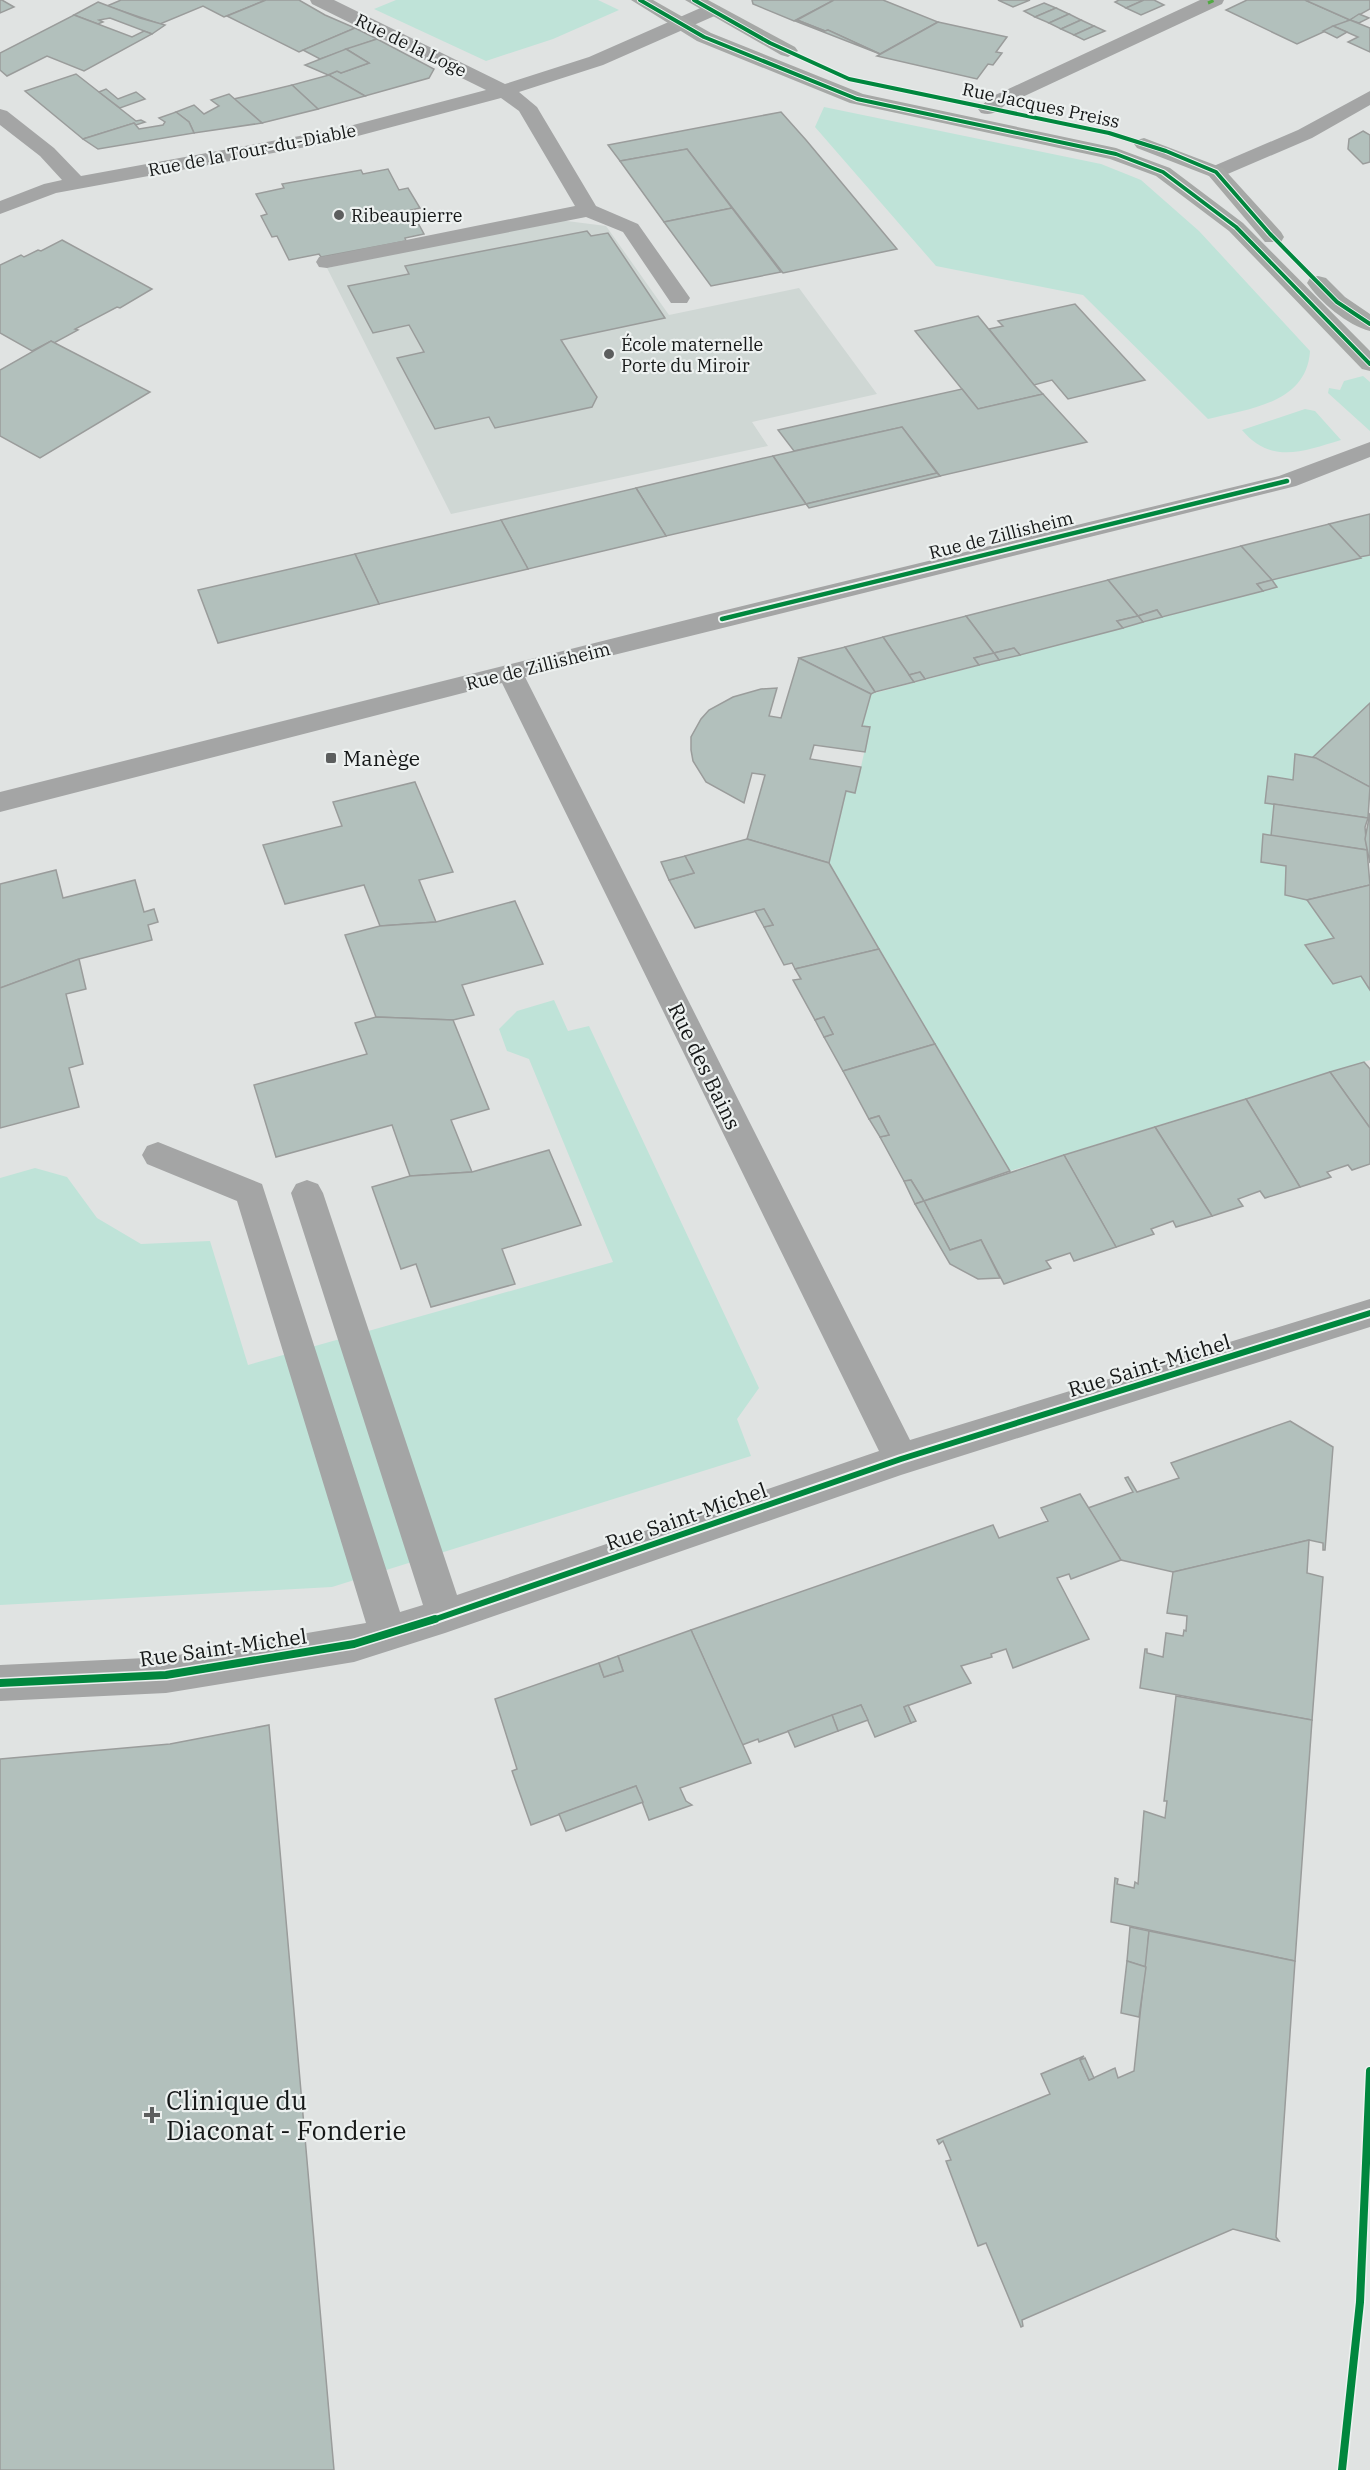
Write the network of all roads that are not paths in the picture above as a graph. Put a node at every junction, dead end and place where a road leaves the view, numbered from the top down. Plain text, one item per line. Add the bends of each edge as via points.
1 (319, 0) edge
2 (640, 0) edge
3 (1215, 0) edge
4 (703, 5) edge
5 (680, 24) junction
6 (504, 91) junction
7 (1370, 97) edge
8 (857, 99) junction
9 (988, 109) junction
10 (0, 115) edge
11 (1216, 172) junction
12 (76, 183) junction
13 (0, 208) edge
14 (588, 210) junction
15 (327, 262) dead end
16 (679, 298) dead end
17 (1370, 324) edge
18 (1370, 364) edge
19 (1370, 449) edge
20 (1370, 474) edge
21 (1287, 481) junction
22 (510, 673) junction
23 (0, 802) edge
24 (158, 1155) dead end
25 (306, 1193) dead end
26 (1370, 1313) edge
27 (901, 1459) junction
28 (445, 1616) junction
29 (388, 1634) junction
30 (0, 1683) edge

1 - 6 street, Rue de la Loge
2 - 5 main road, Rue Jacques Preiss
3 - 9 street
4 - 5 street, Rue de la Tour-du-Diable
4 - 9 main road, Rue Jacques Preiss via 770,43 849,79
5 - 6 street, Rue de la Tour-du-Diable via 596,61
5 - 8 main road, Rue Jacques Preiss
6 - 12 street, Rue de la Tour-du-Diable via 339,135
6 - 14 street via 527,107
7 - 11 street via 1305,134
8 - 9 main road, Rue Jacques Preiss via 976,116
8 - 18 main road, Rue Jacques Preiss via 1116,154 1163,172 1236,227
9 - 11 main road, Rue Jacques Preiss via 1109,133
10 - 12 street via 47,152
11 - 17 main road, Rue Jacques Preiss via 1336,302
12 - 13 street, Rue de la Tour-du-Diable via 51,188
14 - 15 street
14 - 16 street via 631,228
19 - 21 street, Rue de Zillisheim
20 - 21 street, Rue de Zillisheim
21 - 22 street, Rue de Zillisheim
22 - 23 street, Rue de Zillisheim
22 - 27 street, Rue des Bains
24 - 29 street via 250,1193
25 - 28 street
26 - 27 street, Rue Saint-Michel
27 - 28 street, Rue Saint-Michel
28 - 29 street, Rue Saint-Michel
29 - 30 street, Rue Saint-Michel via 354,1644 166,1676

